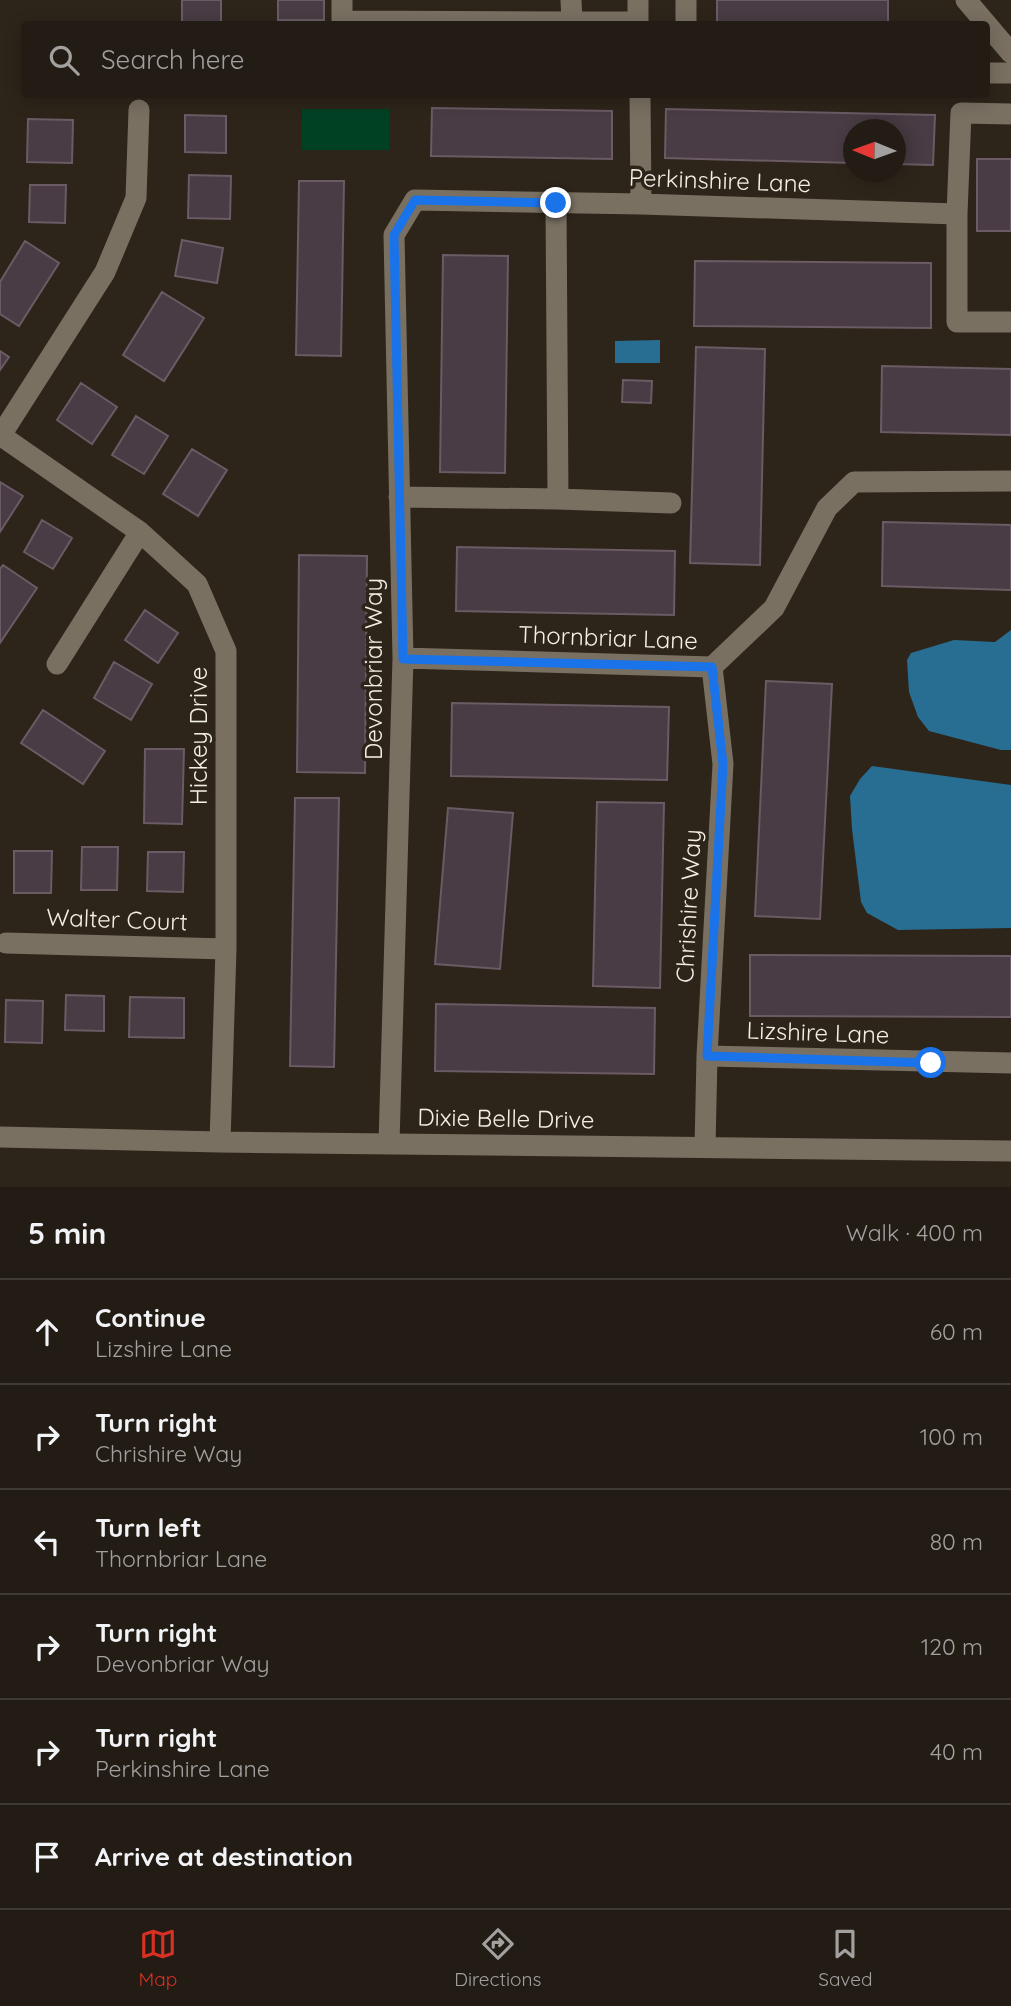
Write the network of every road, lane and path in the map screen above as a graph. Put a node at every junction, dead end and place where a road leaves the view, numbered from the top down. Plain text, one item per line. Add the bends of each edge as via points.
1 (342, 0) edge
2 (571, 0) edge
3 (638, 0) edge
4 (686, 0) edge
5 (966, 0) edge
6 (342, 21) edge
7 (572, 21) edge
8 (638, 21) edge
9 (686, 21) edge
10 (984, 21) edge
11 (990, 28) edge
12 (1011, 53) edge
13 (990, 73) edge
14 (1011, 73) edge
15 (639, 98) edge
16 (139, 110) dead end
17 (1011, 114) edge
18 (415, 200) joint
19 (556, 203) junction
20 (641, 204) junction
21 (957, 214) junction
22 (1011, 322) edge
23 (0, 435) edge
24 (1011, 481) edge
25 (399, 497) junction
26 (558, 499) junction
27 (671, 503) dead end
28 (140, 532) junction
29 (403, 659) junction
30 (57, 664) dead end
31 (712, 667) junction
32 (6, 943) dead end
33 (226, 949) junction
34 (707, 1056) junction
35 (1011, 1063) edge
36 (0, 1136) edge
37 (220, 1142) junction
38 (389, 1143) junction
39 (705, 1149) junction
40 (1011, 1151) edge

1 - 6 street
2 - 7 street
3 - 8 street
4 - 9 street
5 - 10 street
11 - 12 street
13 - 14 street
15 - 20 street
16 - 23 street via 136,198 105,272
17 - 21 street via 961,113
18 - 19 street, Perkinshire Lane
18 - 25 street, Devonbriar Way via 394,235
19 - 20 street, Perkinshire Lane
19 - 26 street
20 - 21 street, Perkinshire Lane
21 - 22 street via 957,322
23 - 28 street, Hickey Drive
24 - 31 street, Thornbriar Lane via 854,482 827,508 774,608
25 - 26 street
25 - 29 street, Devonbriar Way
26 - 27 street
28 - 30 street
28 - 33 street, Hickey Drive via 197,584 226,651
29 - 31 street, Thornbriar Lane
29 - 38 street, Devonbriar Way
31 - 34 street, Chrishire Way via 723,764
32 - 33 street, Walter Court
33 - 37 street, Hickey Drive
34 - 35 street, Lizshire Lane
34 - 39 street, Chrishire Way
36 - 37 street, Dixie Belle Drive
37 - 38 street, Dixie Belle Drive
38 - 39 street, Dixie Belle Drive
39 - 40 street, Dixie Belle Drive

